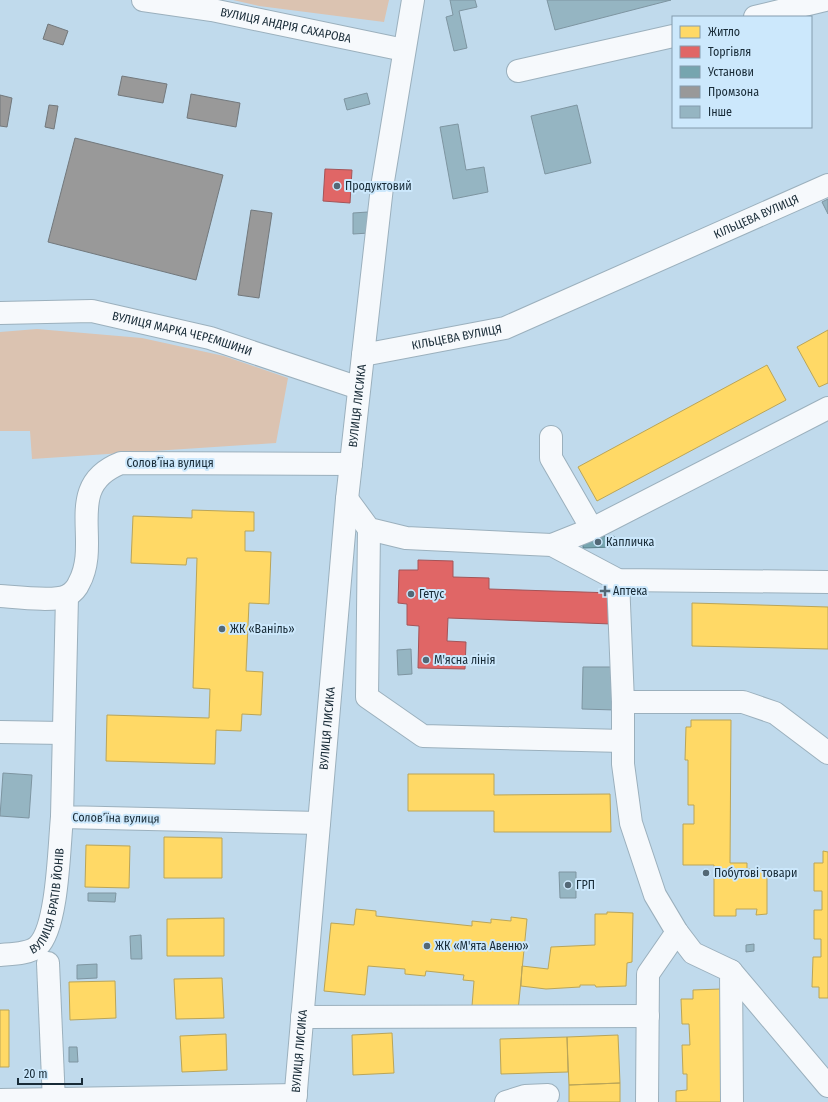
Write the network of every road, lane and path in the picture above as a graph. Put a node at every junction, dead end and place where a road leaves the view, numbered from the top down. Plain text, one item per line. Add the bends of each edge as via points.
1 (143, 0) edge
2 (413, 0) edge
3 (825, 0) edge
4 (789, 4) edge
5 (758, 16) edge
6 (672, 36) edge
7 (404, 50) junction
8 (518, 71) dead end
9 (828, 185) edge
10 (0, 313) edge
11 (363, 355) junction
12 (359, 388) junction
13 (828, 408) edge
14 (551, 437) dead end
15 (351, 464) junction
16 (347, 499) junction
17 (369, 528) junction
18 (592, 529) junction
19 (552, 546) junction
20 (618, 580) junction
21 (828, 582) edge
22 (0, 596) edge
23 (67, 596) junction
24 (623, 702) junction
25 (0, 732) edge
26 (63, 734) junction
27 (623, 741) junction
28 (828, 753) edge
29 (62, 817) junction
30 (319, 823) junction
31 (677, 932) junction
32 (0, 955) edge
33 (48, 963) dead end
34 (731, 971) junction
35 (648, 1016) junction
36 (302, 1017) junction
37 (828, 1086) edge
38 (548, 1095) dead end
39 (296, 1098) edge
40 (0, 1100) edge
41 (54, 1101) edge
42 (506, 1102) edge
43 (647, 1102) edge
44 (732, 1102) edge

1 - 7 street, ВУЛИЦЯ АНДРІЯ САХАРОВА via 212,10
2 - 7 street
3 - 4 street
4 - 5 street
6 - 8 street
7 - 11 street via 382,187
9 - 11 street, КІЛЬЦЕВА ВУЛИЦЯ via 505,328
10 - 12 street, ВУЛИЦЯ МАРКА ЧЕРЕМШИНИ via 92,311 210,338
11 - 12 street, ВУЛИЦЯ ЛИСИКА
12 - 15 street, ВУЛИЦЯ ЛИСИКА
13 - 18 street
14 - 18 street via 551,458
15 - 16 street, ВУЛИЦЯ ЛИСИКА
15 - 23 street, Соловʼїна вулиця via 121,463 108,468 95,482 87,498 87,563 76,588
16 - 17 street
16 - 30 street, ВУЛИЦЯ ЛИСИКА
17 - 19 street via 406,538
17 - 27 street via 367,697 423,736
18 - 19 street
19 - 20 street
20 - 21 street
20 - 24 street
22 - 23 street
23 - 26 street, Соловʼїна вулиця
24 - 27 street
24 - 28 street via 743,702 775,713
25 - 26 street
26 - 29 street, Соловʼїна вулиця
27 - 31 street via 623,764 631,823 655,895
29 - 30 street, Соловʼїна вулиця
29 - 32 street, ВУЛИЦЯ БРАТІВ ЙОНІВ via 53,912 47,935 38,947 20,953
30 - 36 street, ВУЛИЦЯ ЛИСИКА
31 - 34 street via 694,953
31 - 35 street via 648,974
33 - 41 street
34 - 37 street
34 - 44 street
35 - 36 street
35 - 43 street
36 - 39 street, ВУЛИЦЯ ЛИСИКА
38 - 42 street via 525,1096
39 - 41 street
40 - 41 street

